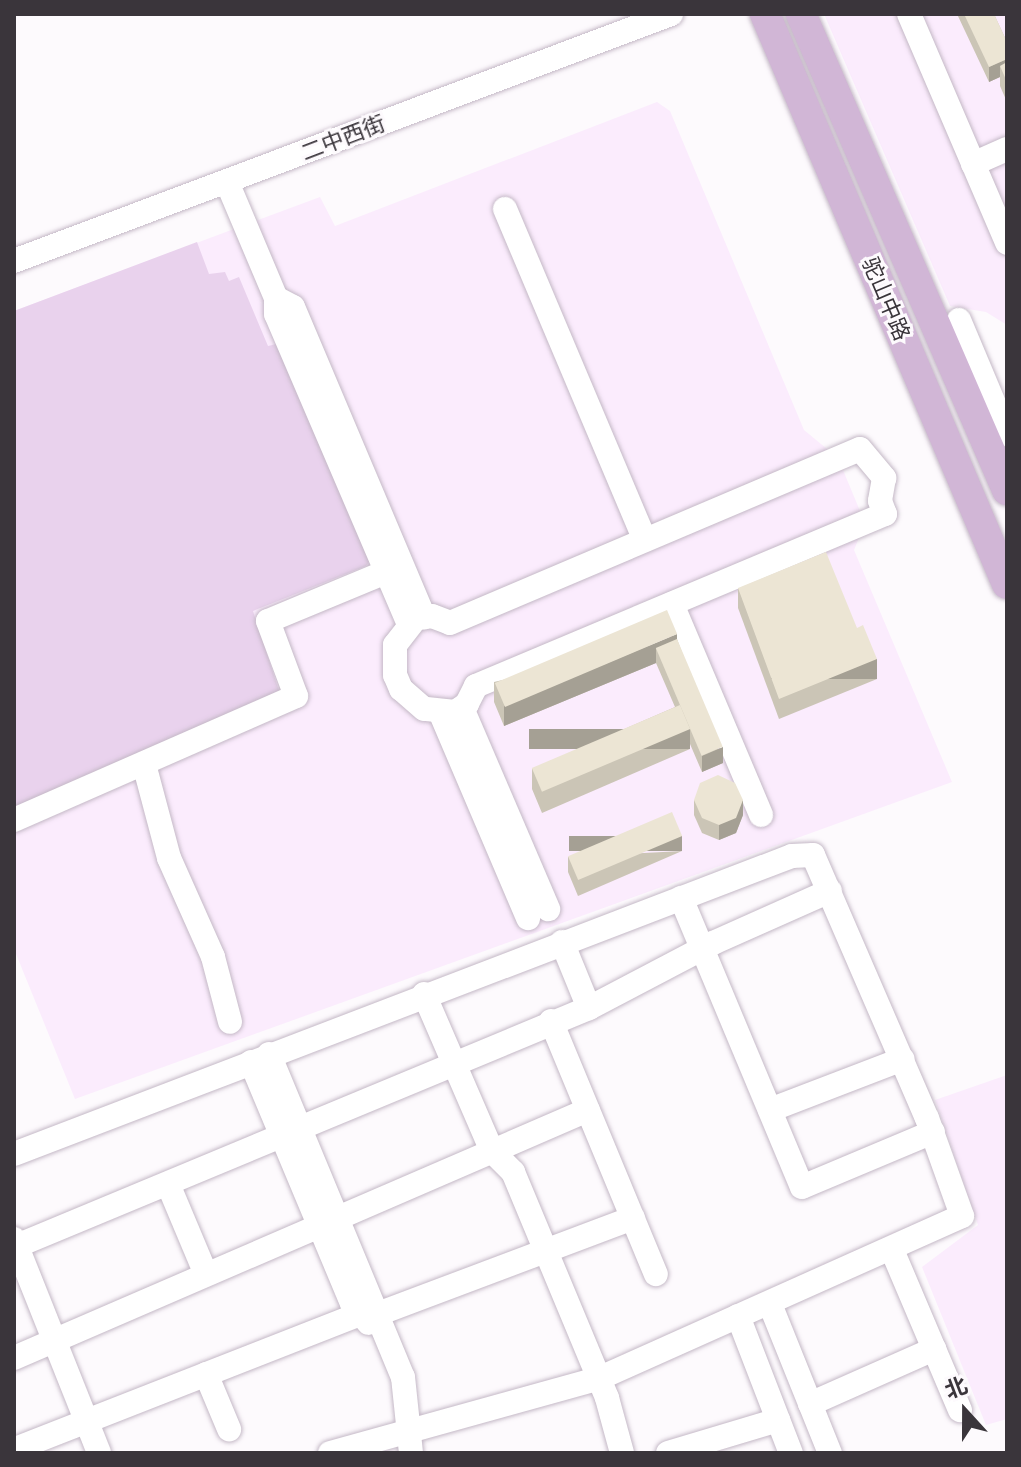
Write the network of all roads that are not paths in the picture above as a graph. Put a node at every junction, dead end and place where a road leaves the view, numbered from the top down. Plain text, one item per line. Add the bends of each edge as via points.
1 (671, 14) edge
2 (765, 14) edge
3 (801, 14) edge
4 (909, 14) edge
5 (1007, 149) edge
6 (973, 164) junction
7 (227, 182) junction
8 (505, 209) dead end
9 (1007, 243) edge
10 (14, 261) edge
11 (276, 298) junction
12 (959, 320) dead end
13 (1004, 420) edge
14 (1007, 490) edge
15 (645, 540) junction
16 (386, 572) junction
17 (1007, 584) edge
18 (672, 604) junction
19 (416, 621) junction
20 (452, 711) junction
21 (144, 764) junction
22 (761, 815) dead end
23 (14, 820) edge
24 (830, 891) junction
25 (681, 898) junction
26 (538, 914) dead end
27 (562, 942) junction
28 (703, 950) junction
29 (424, 994) junction
30 (589, 1008) junction
31 (551, 1021) junction
32 (230, 1022) dead end
33 (260, 1058) junction
34 (903, 1059) junction
35 (454, 1064) junction
36 (588, 1110) junction
37 (770, 1110) junction
38 (933, 1132) junction
39 (291, 1134) junction
40 (492, 1151) junction
41 (14, 1154) edge
42 (168, 1184) junction
43 (633, 1218) junction
44 (327, 1220) junction
45 (15, 1244) edge
46 (545, 1250) junction
47 (892, 1250) junction
48 (205, 1272) junction
49 (656, 1274) dead end
50 (770, 1304) junction
51 (369, 1313) junction
52 (738, 1316) junction
53 (53, 1342) junction
54 (934, 1349) junction
55 (14, 1358) edge
56 (206, 1374) junction
57 (597, 1379) junction
58 (810, 1404) junction
59 (960, 1410) dead end
60 (778, 1420) junction
61 (87, 1423) junction
62 (229, 1429) dead end
63 (410, 1442) edge
64 (18, 1448) dead end
65 (99, 1453) edge
66 (330, 1453) edge
67 (622, 1453) edge
68 (668, 1453) edge
69 (791, 1453) edge
70 (830, 1453) edge

1 - 7 street, 二中西街
2 - 17 main road, 驼山中路
3 - 14 main road, 驼山中路
4 - 6 street
5 - 6 street
6 - 9 street
7 - 10 street, 二中西街
7 - 11 street
8 - 15 street
11 - 16 street via 276,314
11 - 19 street via 293,307
12 - 13 street
15 - 18 street via 860,449 865,460 880,468 885,514
15 - 19 street via 450,623
16 - 19 street
16 - 21 street via 268,621 296,696
18 - 20 street via 476,686
18 - 22 street
19 - 20 street via 395,645 395,675 411,701
20 - 26 street
21 - 23 street
21 - 32 street via 169,858 213,957
24 - 25 street via 813,855 792,856
24 - 28 street
24 - 34 street
25 - 27 street
25 - 28 street
27 - 29 street
27 - 30 street
28 - 30 street
28 - 37 street
29 - 33 street
29 - 35 street
30 - 31 street
31 - 35 street
31 - 36 street
33 - 39 street
33 - 41 street
34 - 37 street
34 - 38 street
35 - 39 street
35 - 40 street
36 - 40 street
36 - 43 street
37 - 38 street via 802,1187
38 - 47 street via 962,1216
39 - 42 street
39 - 44 street
40 - 44 street
40 - 46 street via 513,1172
42 - 45 street
42 - 48 street
43 - 46 street
43 - 49 street
44 - 48 street
44 - 51 street
45 - 53 street
46 - 51 street
46 - 57 street
47 - 50 street
47 - 54 street
48 - 53 street
50 - 52 street
50 - 58 street
51 - 56 street
51 - 63 street via 407,1390
52 - 57 street
52 - 60 street
53 - 55 street
53 - 61 street
54 - 58 street
54 - 59 street
56 - 61 street
56 - 62 street
57 - 63 street
57 - 67 street
58 - 70 street
60 - 68 street
60 - 69 street
61 - 64 street
61 - 65 street
63 - 66 street

